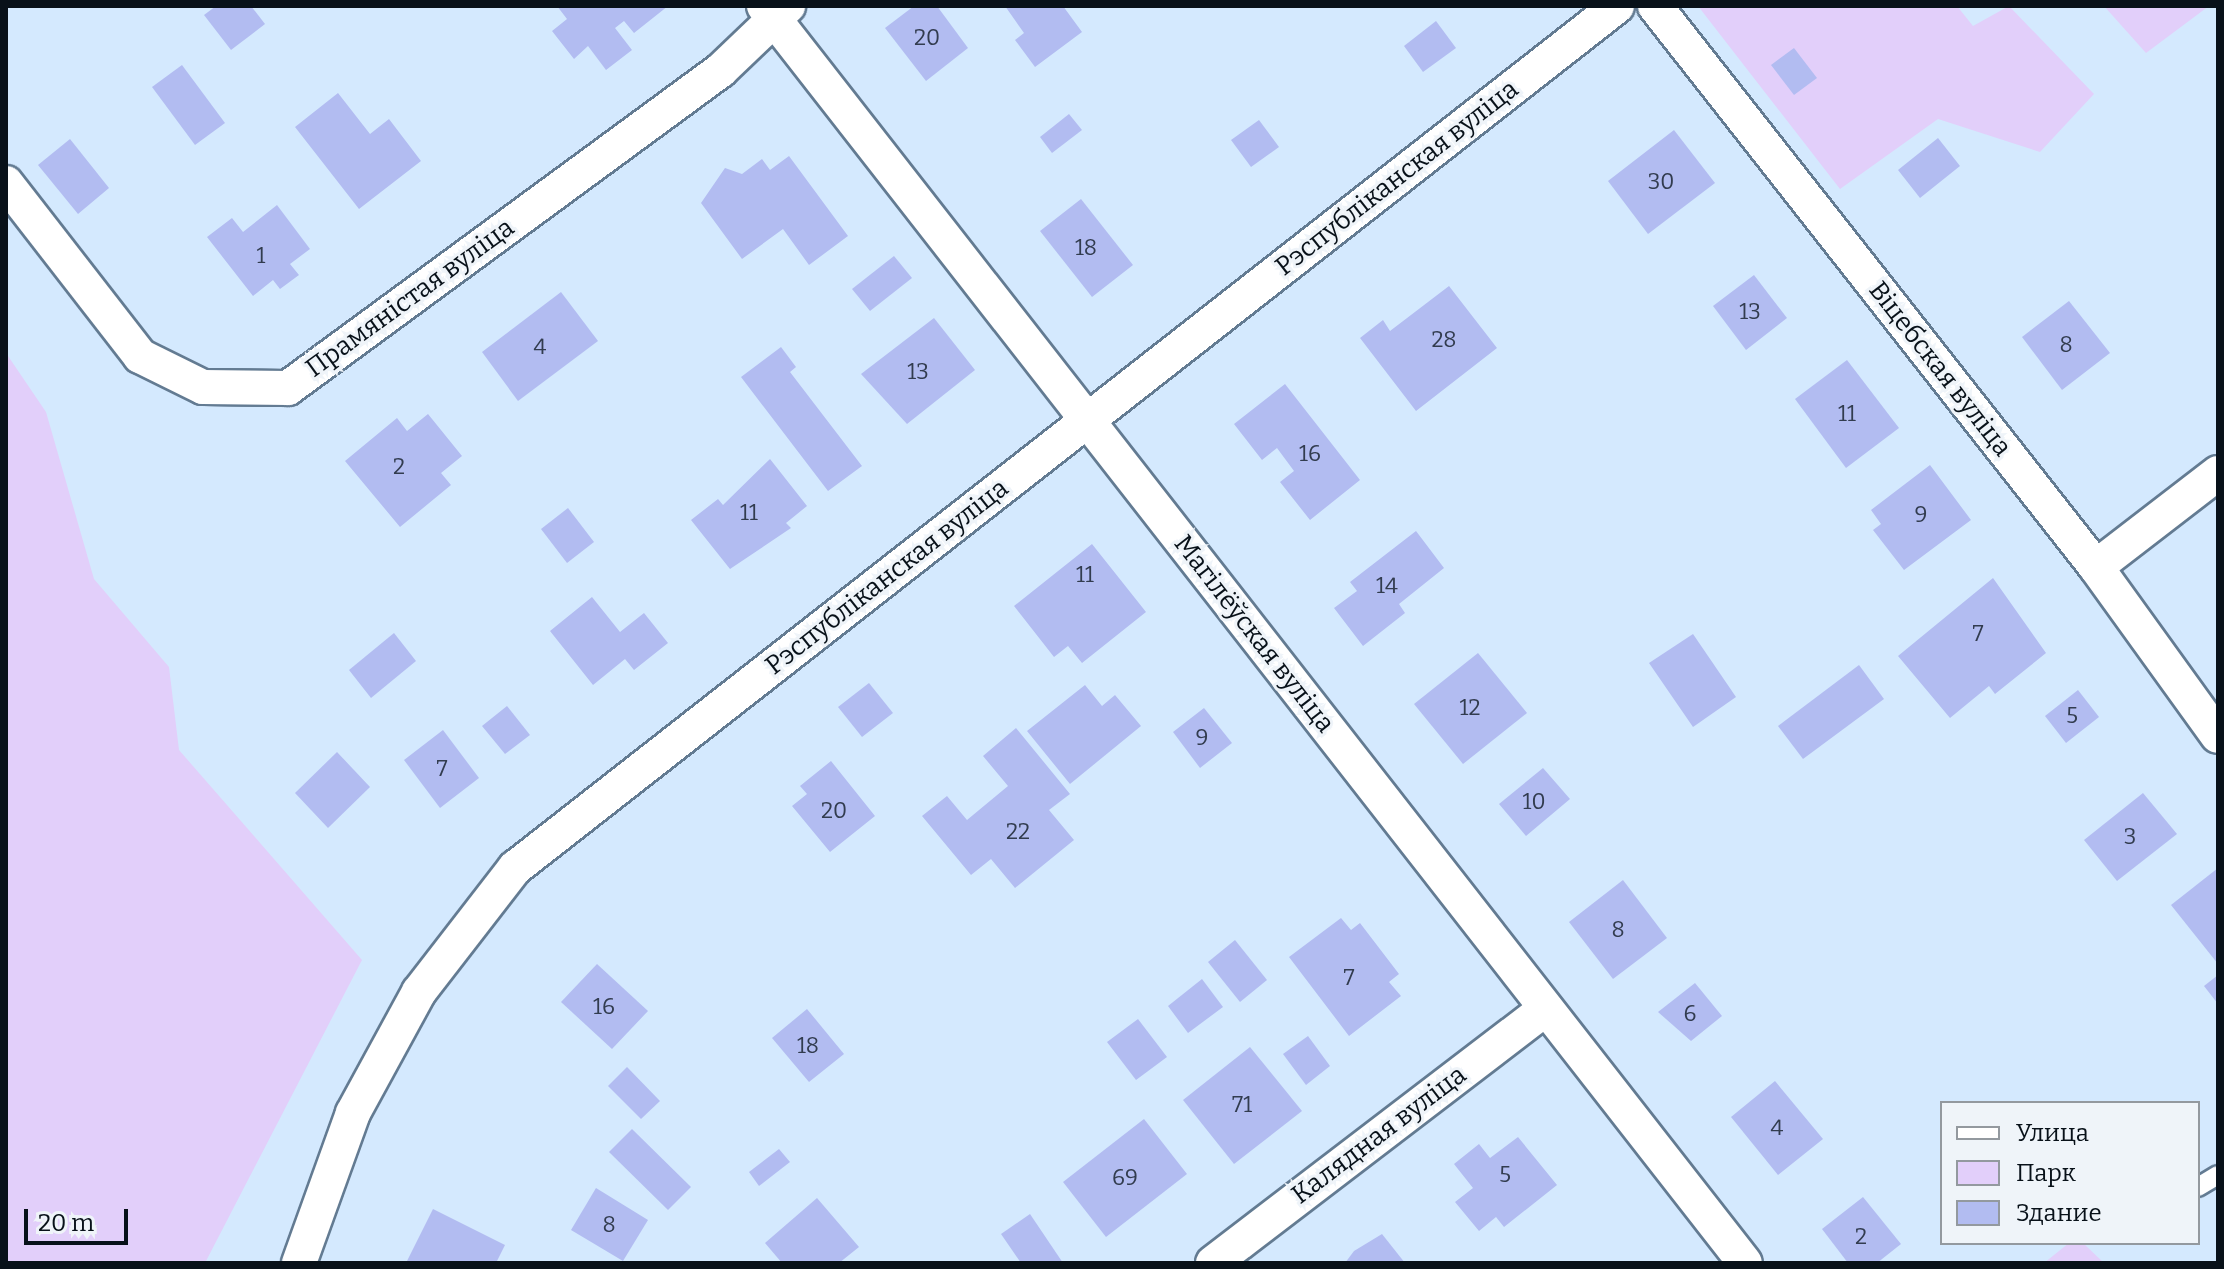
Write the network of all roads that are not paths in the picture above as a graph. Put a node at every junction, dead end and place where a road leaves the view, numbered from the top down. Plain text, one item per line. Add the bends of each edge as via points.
1 (1617, 6) edge
2 (1655, 6) edge
3 (775, 10) edge
4 (6, 183) edge
5 (1087, 420) junction
6 (2218, 473) edge
7 (2096, 567) junction
8 (2218, 736) edge
9 (1546, 1008) junction
10 (2218, 1175) edge
11 (2200, 1186) edge
12 (299, 1263) edge
13 (1213, 1263) edge
14 (1745, 1263) edge

1 - 5 street, Рэспубліканская вуліца
2 - 7 street, Віцебская вуліца
3 - 4 street, Прамяністая вуліца via 721,70 288,388 203,387 140,356
3 - 5 street, Магілёўская вуліца
5 - 9 street, Магілёўская вуліца
5 - 12 street, Рэспубліканская вуліца via 515,868 419,992 353,1113
6 - 7 street
7 - 8 street, Віцебская вуліца
9 - 13 street, Калядная вуліца
9 - 14 street, Магілёўская вуліца
10 - 11 lane

